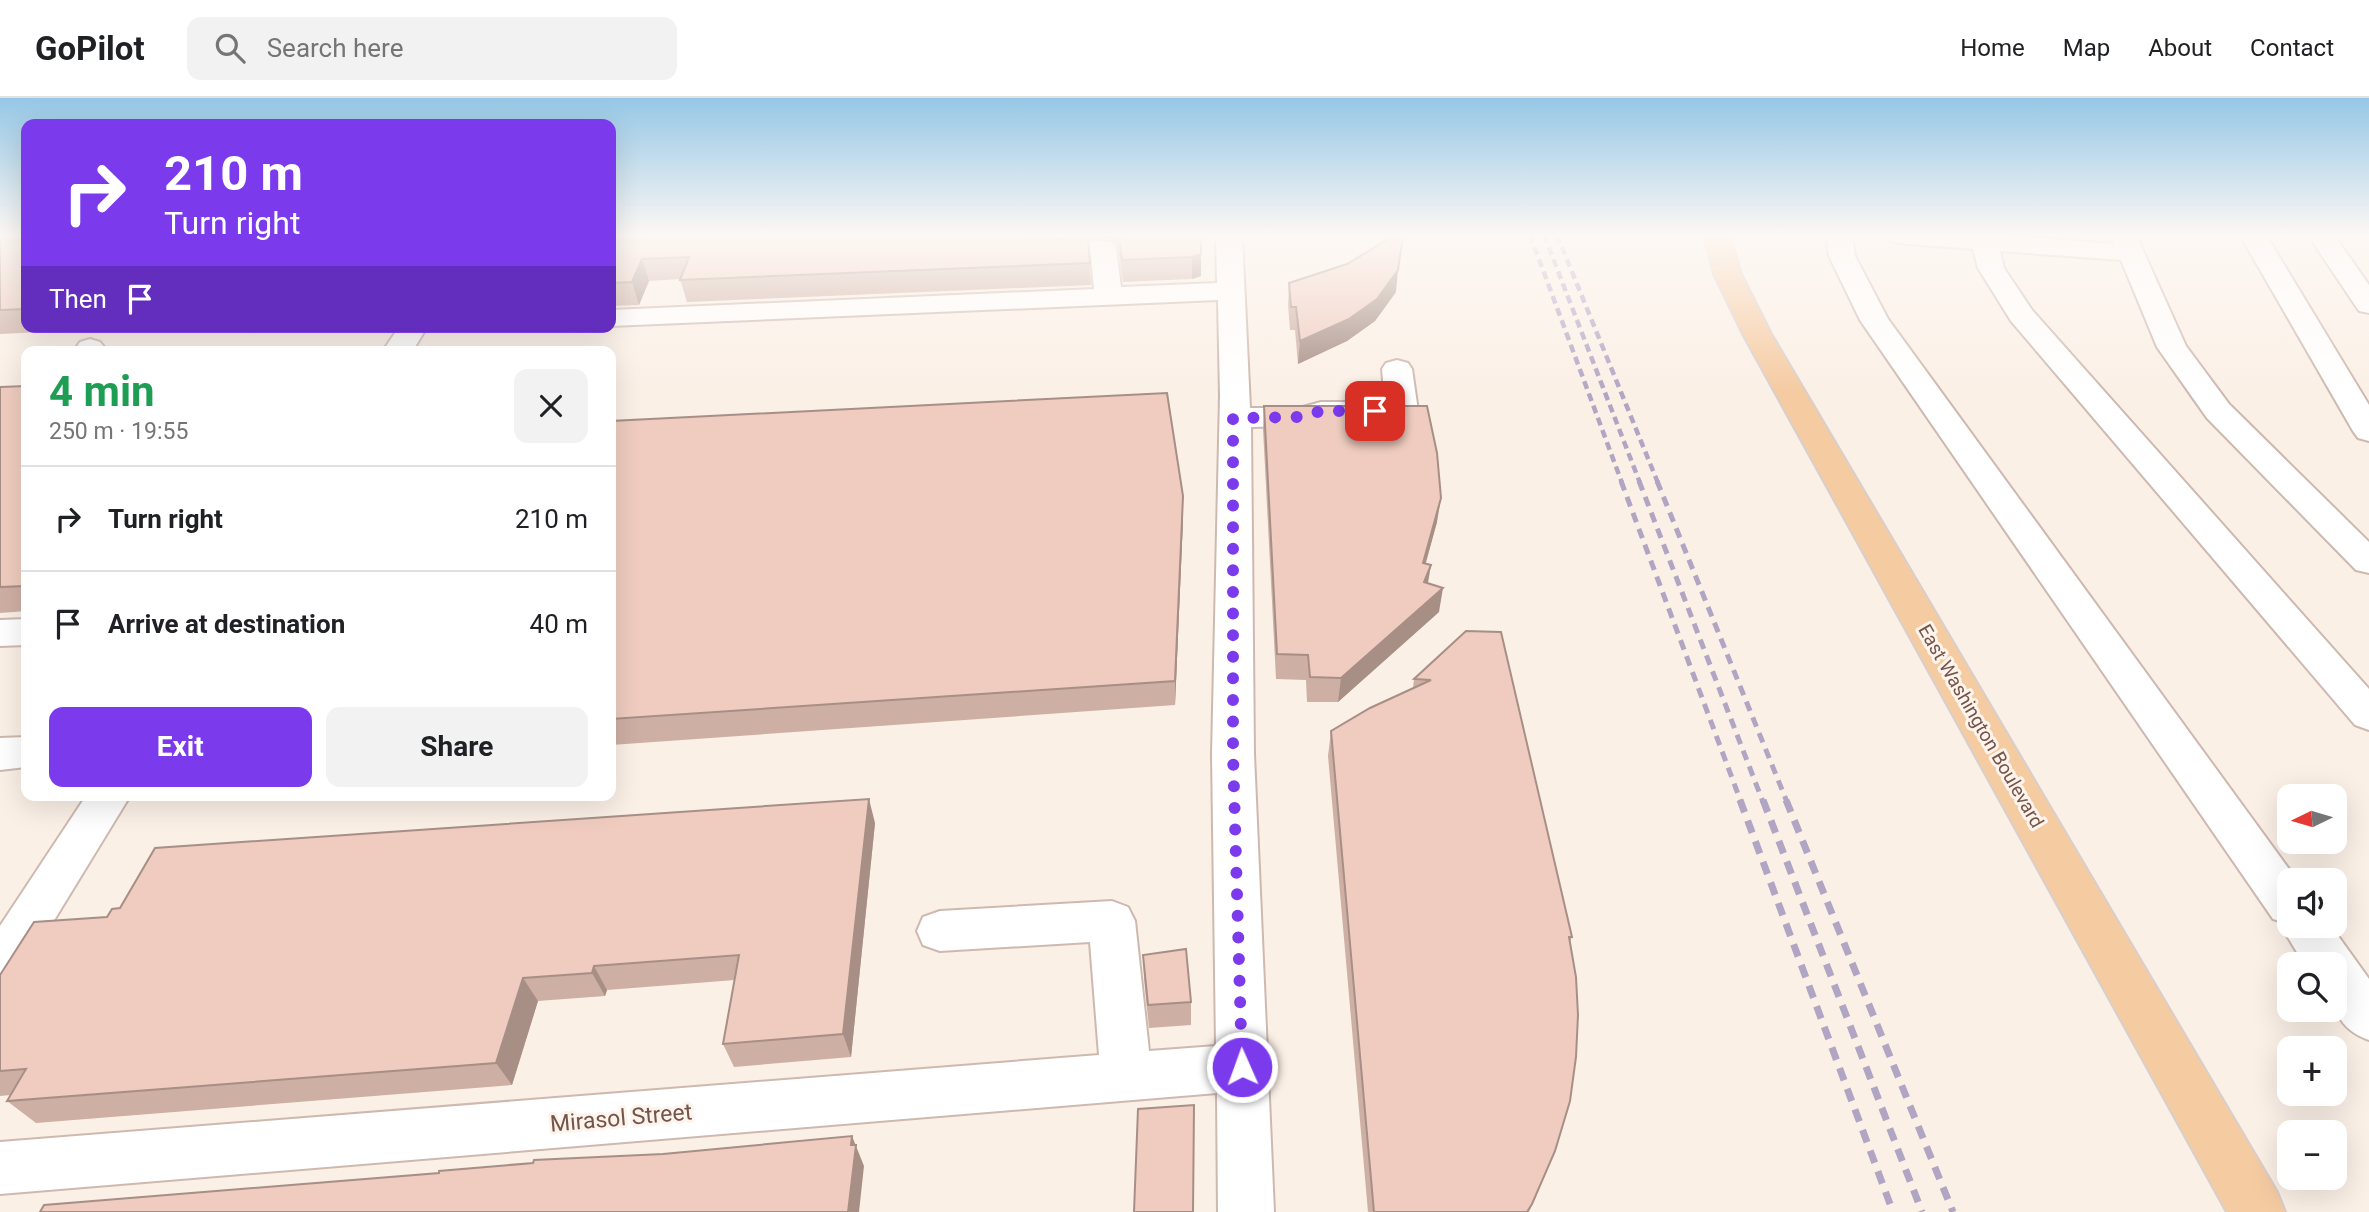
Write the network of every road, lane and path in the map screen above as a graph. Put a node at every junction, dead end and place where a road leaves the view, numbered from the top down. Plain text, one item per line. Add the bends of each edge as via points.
1 (1107, 287) edge
2 (1230, 287) edge
3 (1734, 287) edge
4 (1857, 287) edge
5 (2003, 287) edge
6 (2146, 287) edge
7 (2284, 287) edge
8 (2357, 287) edge
9 (1230, 291) junction
10 (1108, 296) junction
11 (2369, 305) edge
12 (616, 318) edge
13 (1397, 369) dead end
14 (1233, 418) junction
15 (2369, 431) edge
16 (2369, 562) edge
17 (21, 632) edge
18 (0, 634) edge
19 (2369, 715) edge
20 (21, 752) edge
21 (0, 754) edge
22 (106, 801) edge
23 (2277, 888) edge
24 (940, 931) dead end
25 (0, 966) edge
26 (2347, 987) edge
27 (2369, 1017) edge
28 (1242, 1067) junction
29 (1126, 1077) junction
30 (0, 1168) edge
31 (1246, 1212) edge
32 (2257, 1212) edge

1 - 10 street
2 - 9 street
3 - 32 main road, East Washington Boulevard
4 - 23 street via 1874,320
5 - 19 street via 2021,315
6 - 16 street via 2172,347 2218,411
7 - 15 street
8 - 11 street
9 - 10 street
9 - 14 street
10 - 12 street
13 - 14 street via 1402,411
14 - 28 street via 1233,754
17 - 18 street
20 - 21 street
22 - 25 street
24 - 29 street via 1112,921
26 - 27 street
28 - 29 street, Mirasol Street
28 - 31 street
29 - 30 street, Mirasol Street

